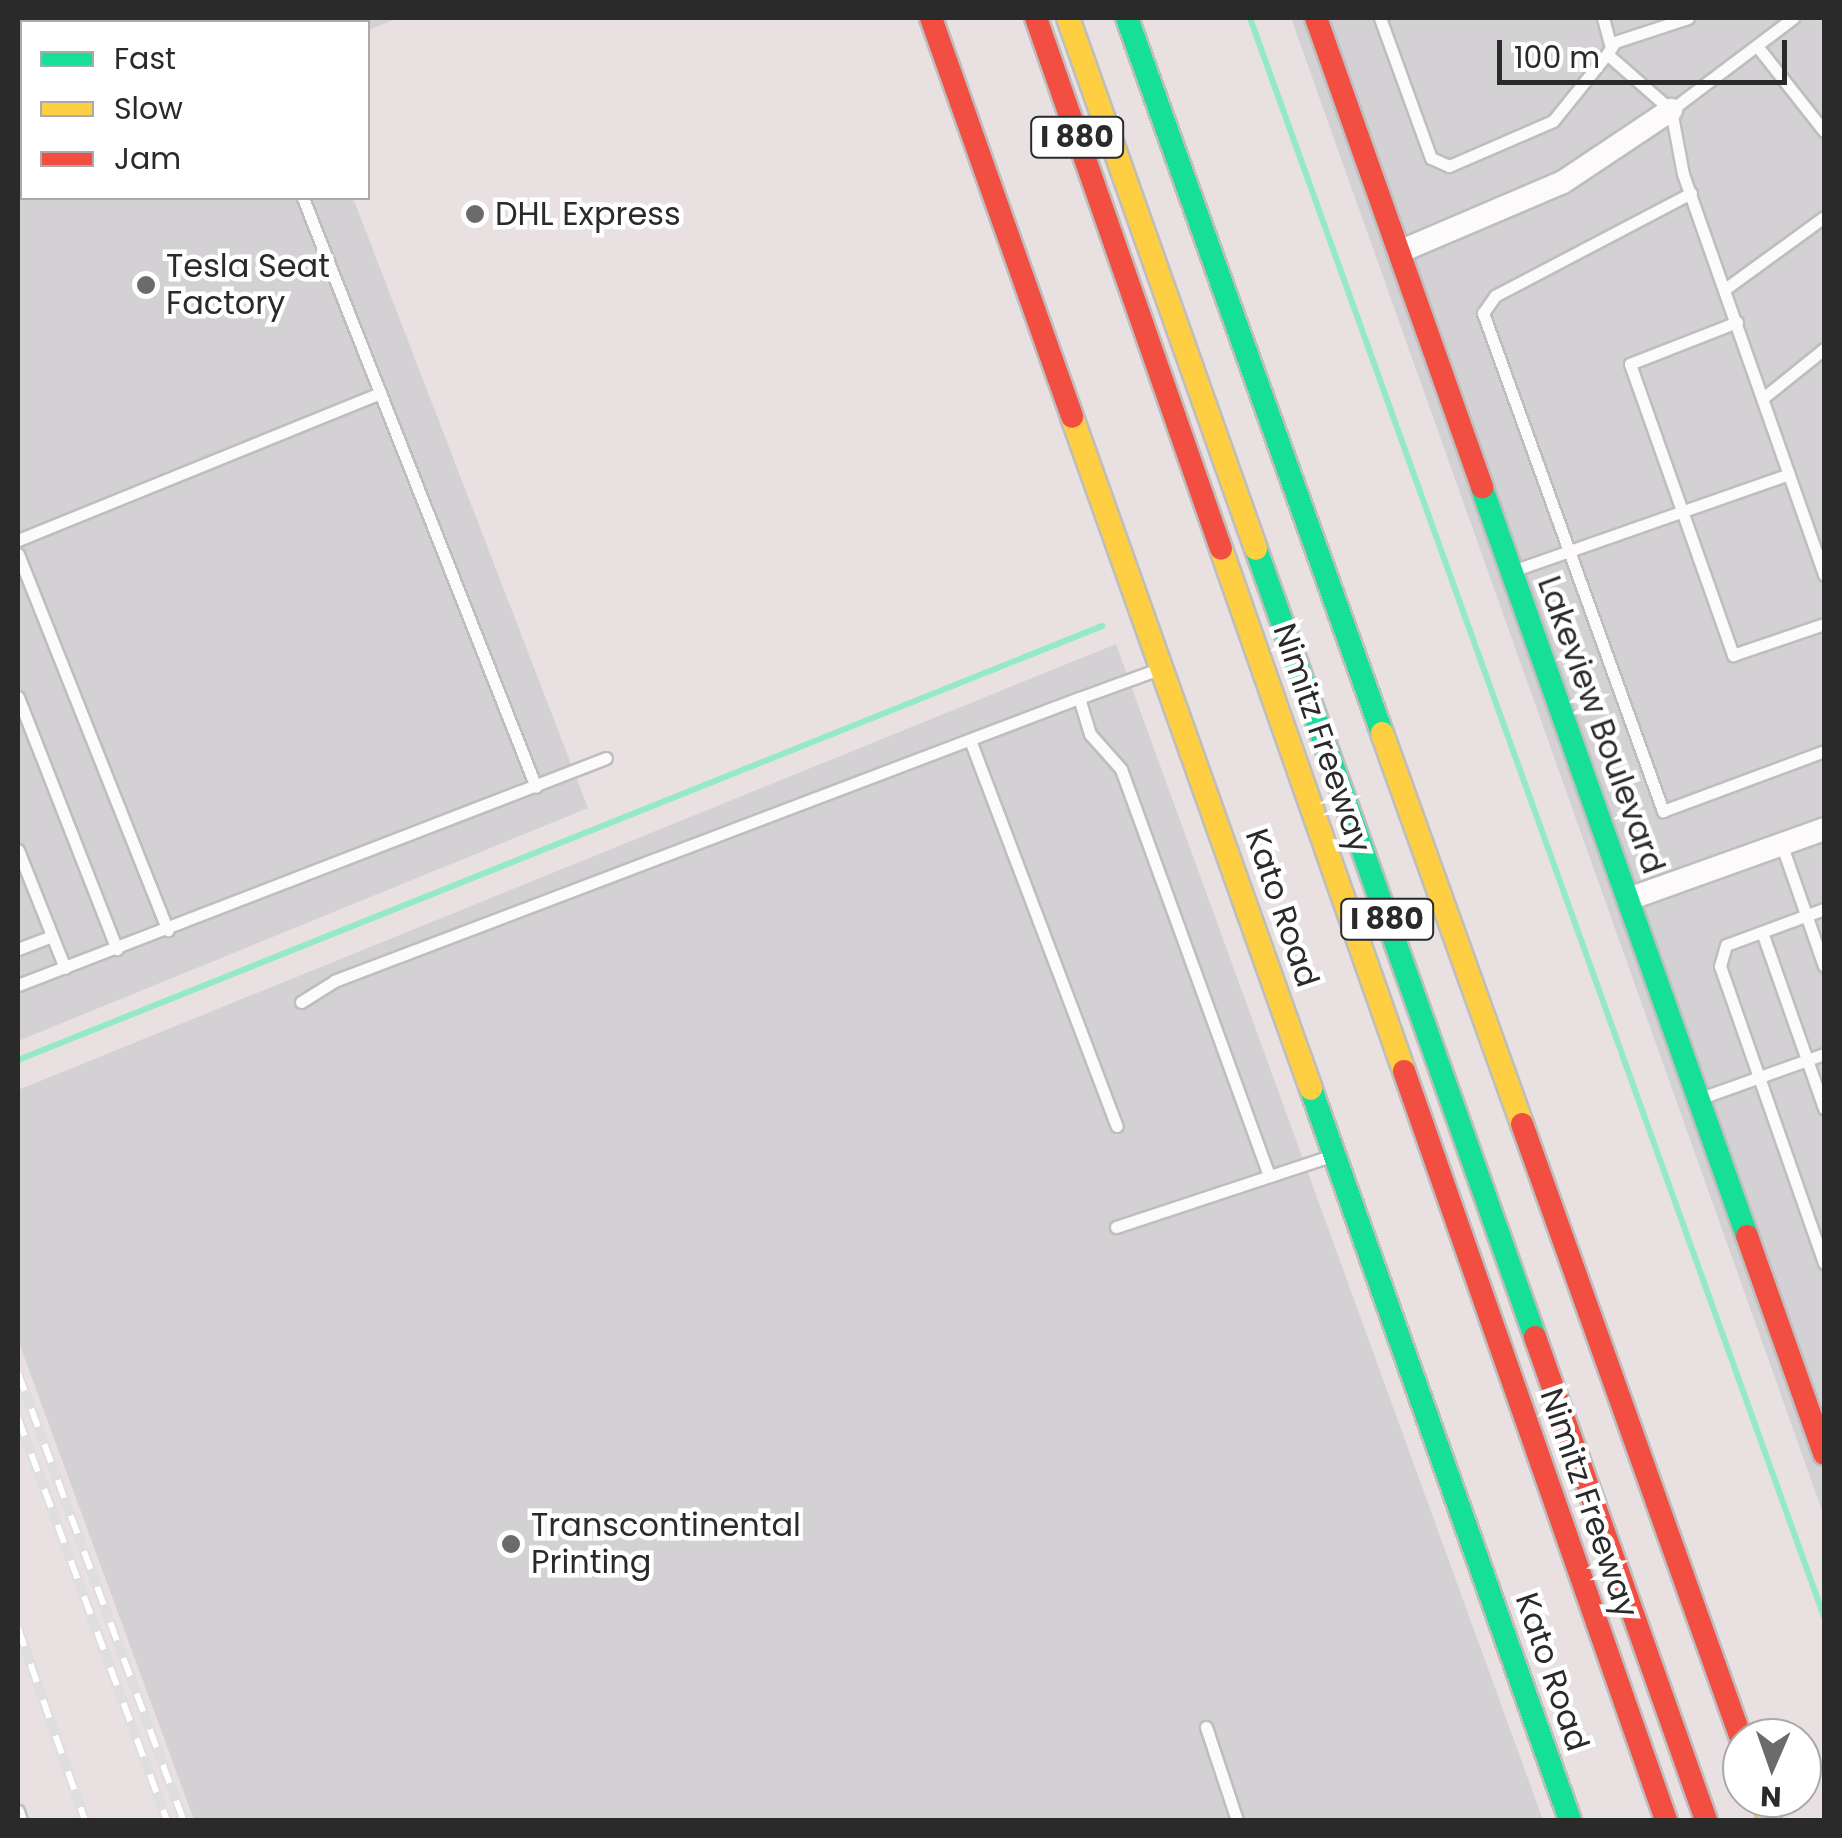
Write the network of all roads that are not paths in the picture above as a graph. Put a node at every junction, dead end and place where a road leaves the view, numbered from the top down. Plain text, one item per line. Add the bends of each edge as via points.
1 (931, 18) edge
2 (1036, 18) edge
3 (1068, 18) edge
4 (1127, 18) edge
5 (1316, 18) edge
6 (1380, 18) edge
7 (1603, 18) edge
8 (1688, 18) edge
9 (1792, 18) edge
10 (1757, 46) junction
11 (1609, 51) junction
12 (1671, 110) junction
13 (1824, 131) edge
14 (1691, 193) junction
15 (304, 200) edge
16 (1824, 217) edge
17 (1400, 252) junction
18 (1725, 289) junction
19 (1737, 322) junction
20 (1824, 348) edge
21 (380, 393) junction
22 (1763, 398) junction
23 (1790, 474) junction
24 (1682, 512) junction
25 (18, 540) edge
26 (1570, 552) junction
27 (18, 554) edge
28 (1512, 571) junction
29 (1824, 575) edge
30 (1824, 624) edge
31 (1161, 668) junction
32 (18, 697) edge
33 (1078, 698) junction
34 (970, 740) junction
35 (1824, 751) edge
36 (606, 758) dead end
37 (536, 787) junction
38 (1824, 829) edge
39 (1782, 846) junction
40 (18, 850) edge
41 (1628, 899) junction
42 (1824, 908) edge
43 (1808, 916) junction
44 (168, 930) junction
45 (1762, 932) junction
46 (52, 936) junction
47 (18, 948) edge
48 (117, 949) junction
49 (1824, 966) edge
50 (65, 968) junction
51 (18, 985) edge
52 (301, 1002) dead end
53 (1824, 1054) edge
54 (1807, 1060) junction
55 (1759, 1078) junction
56 (1699, 1099) junction
57 (1824, 1108) edge
58 (1117, 1126) dead end
59 (1335, 1155) junction
60 (1269, 1176) junction
61 (1116, 1227) dead end
62 (1824, 1263) edge
63 (1824, 1449) edge
64 (1734, 1718) edge
65 (1206, 1728) dead end
66 (18, 1811) edge
67 (21, 1820) edge
68 (1236, 1820) edge
69 (1570, 1820) edge
70 (1666, 1820) edge
71 (1706, 1820) edge

1 - 31 main road, Kato Road
2 - 70 main road, Nimitz Freeway / I 880
3 - 71 main road, I 880
4 - 64 main road, Nimitz Freeway / I 880
5 - 17 main road, Lakeview Boulevard
6 - 11 lane via 1431,158 1448,166 1552,121
7 - 11 lane
8 - 11 lane
9 - 10 lane
10 - 12 lane
10 - 13 lane
11 - 12 lane
12 - 14 lane
12 - 17 street via 1563,182
14 - 18 lane
14 - 26 lane via 1495,296 1484,313
15 - 21 lane
16 - 18 lane
17 - 28 main road, Lakeview Boulevard
18 - 19 lane
19 - 22 lane
19 - 24 lane via 1630,364
20 - 22 lane
21 - 25 lane
21 - 37 lane
22 - 23 lane
23 - 24 lane
23 - 29 lane
24 - 26 lane
24 - 30 lane via 1733,655
26 - 28 lane
26 - 35 lane via 1663,811
27 - 44 lane
28 - 41 main road, Lakeview Boulevard
31 - 33 lane
31 - 59 main road, Kato Road
32 - 48 lane
33 - 34 lane
33 - 60 lane via 1090,734 1121,769
34 - 52 lane via 334,981
34 - 58 lane
36 - 37 lane
37 - 44 lane
38 - 39 street
39 - 41 street
39 - 43 lane
40 - 46 lane
41 - 56 main road, Lakeview Boulevard
42 - 43 lane
43 - 45 lane
43 - 49 lane
44 - 48 lane
45 - 54 lane
45 - 55 lane via 1726,944 1720,966
46 - 47 lane
46 - 50 lane
48 - 50 lane
50 - 51 lane
53 - 54 lane
54 - 55 lane
54 - 57 lane
55 - 56 lane
55 - 62 lane
56 - 63 main road, Lakeview Boulevard
59 - 60 lane
59 - 69 main road, Kato Road
60 - 61 lane
65 - 68 lane
66 - 67 lane

